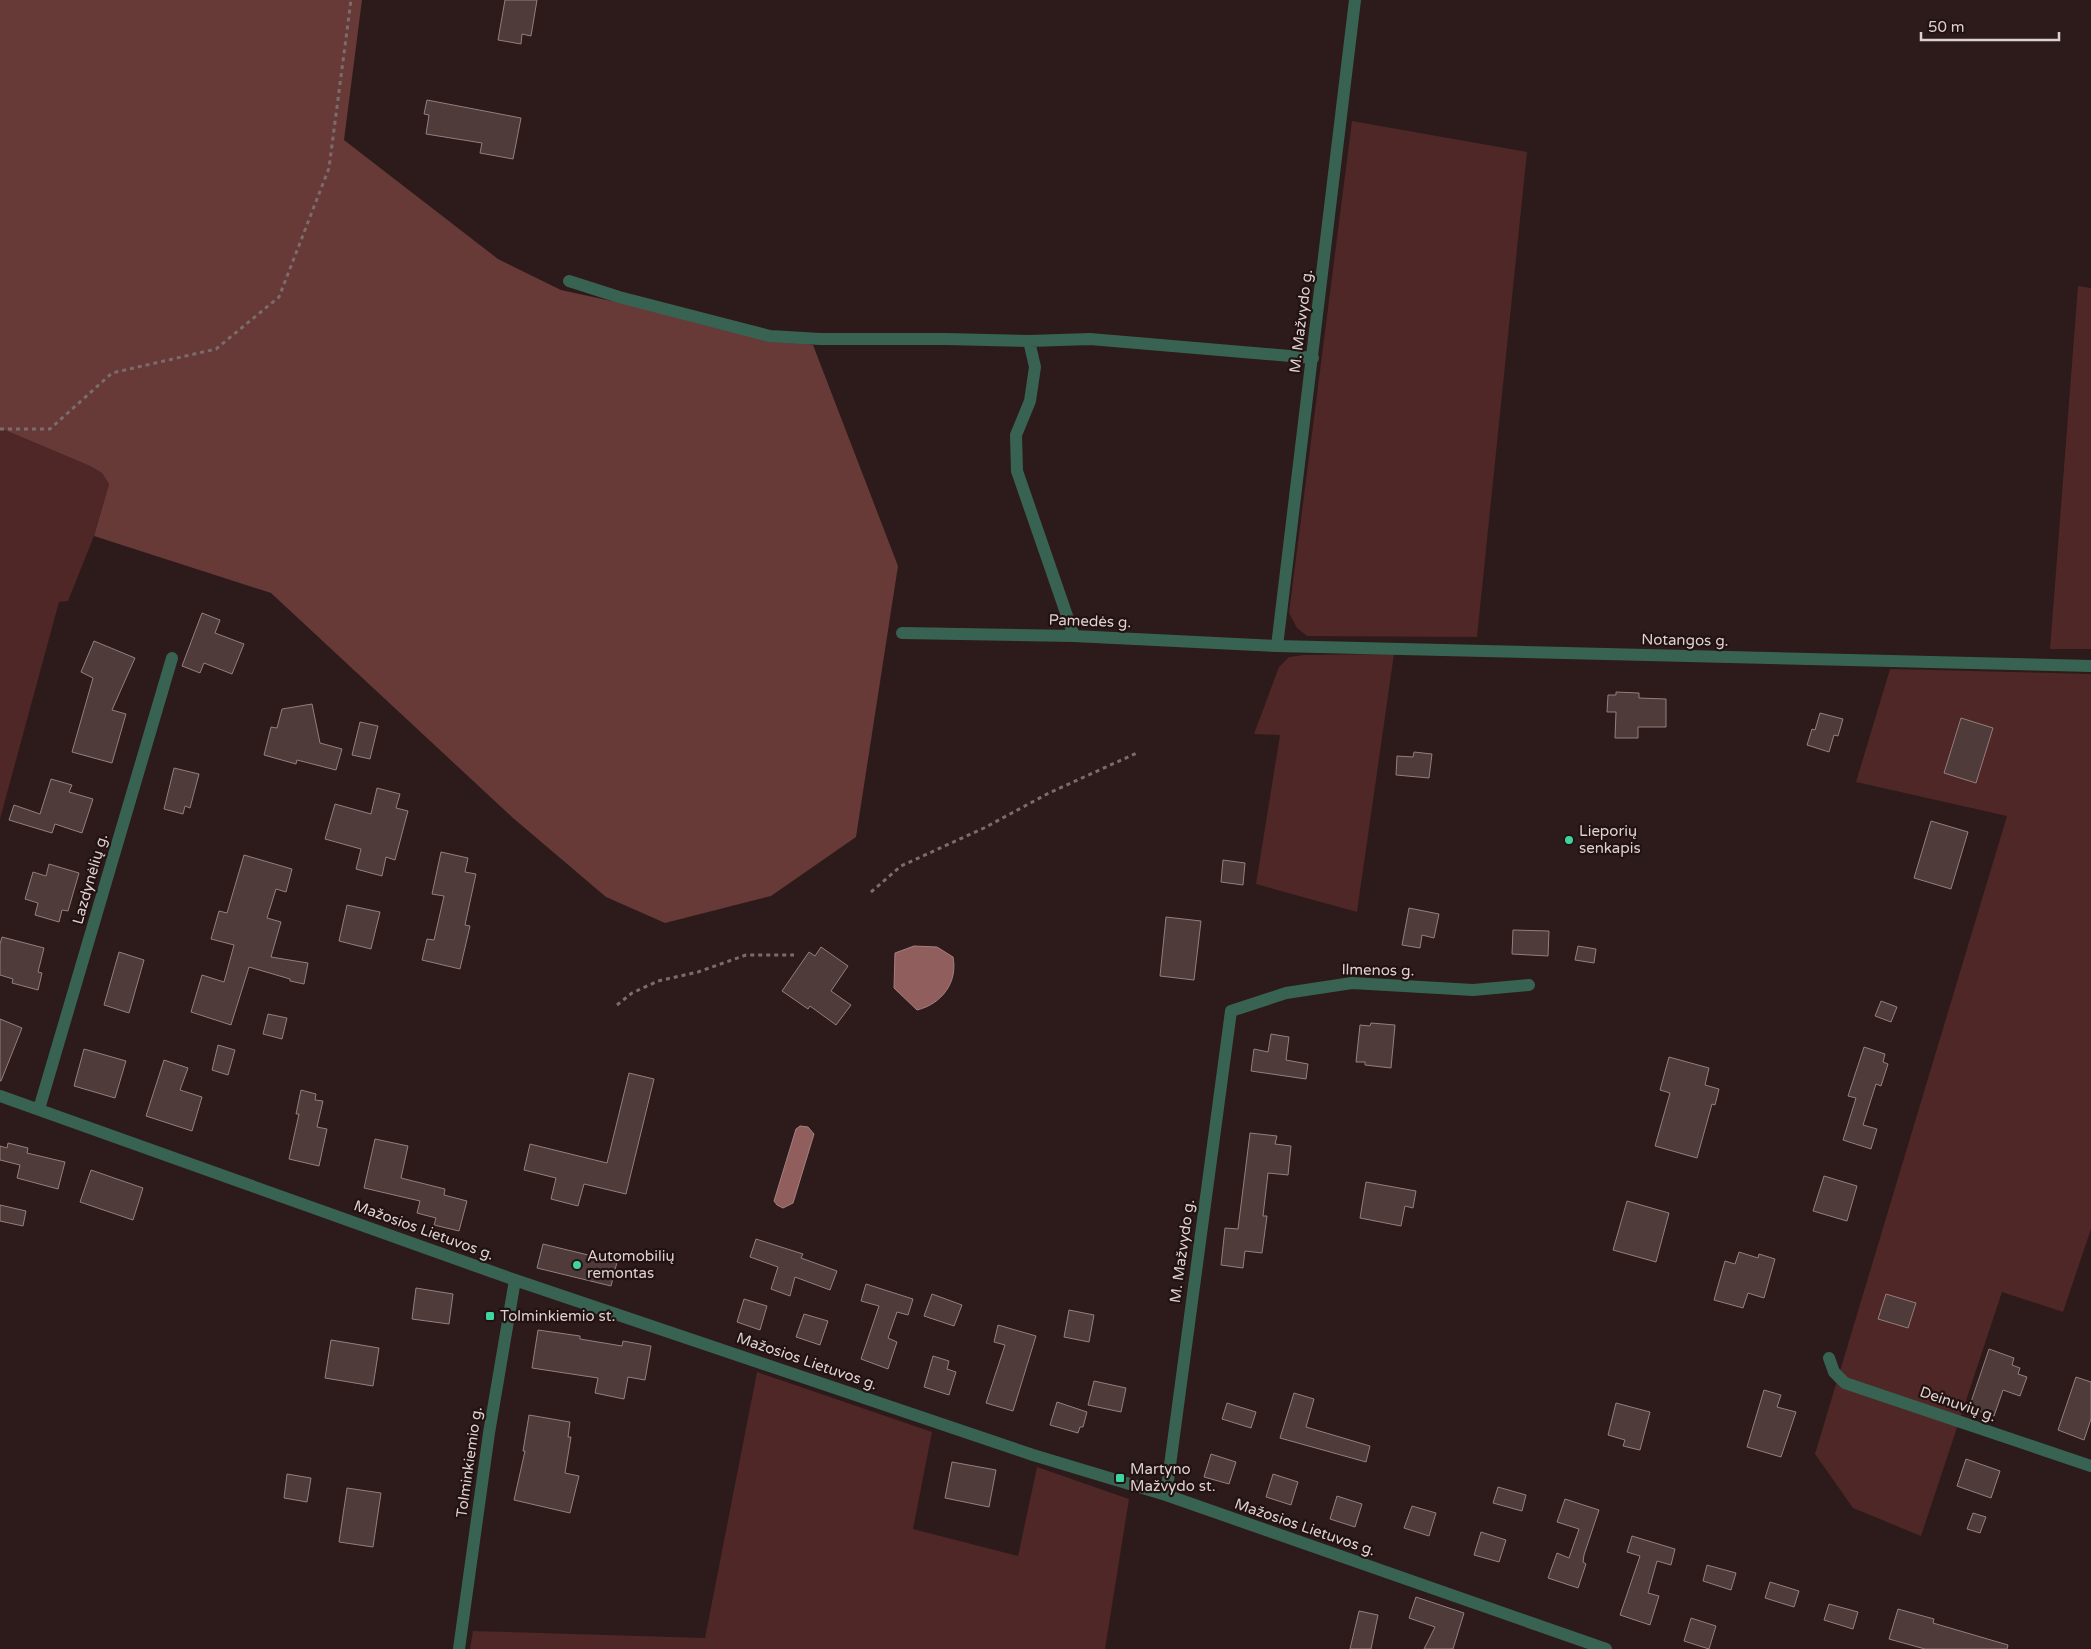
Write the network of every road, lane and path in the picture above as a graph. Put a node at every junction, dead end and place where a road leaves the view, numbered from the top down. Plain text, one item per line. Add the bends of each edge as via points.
1 (351, 0) edge
2 (1355, 0) edge
3 (569, 281) dead end
4 (1029, 341) junction
5 (1312, 358) junction
6 (0, 429) edge
7 (902, 633) dead end
8 (1074, 636) junction
9 (1277, 646) junction
10 (172, 658) dead end
11 (2091, 666) edge
12 (1139, 752) dead end
13 (871, 892) dead end
14 (794, 955) dead end
15 (1529, 985) dead end
16 (617, 1005) dead end
17 (1231, 1011) joint
18 (0, 1096) edge
19 (39, 1109) junction
20 (515, 1280) junction
21 (1829, 1358) dead end
22 (2091, 1466) edge
23 (1166, 1495) junction
24 (460, 1649) edge
25 (1606, 1649) edge

1 - 6 path via 329,168 280,297 216,349 112,373 50,429
2 - 5 street, M. Mažvydo g.
3 - 4 street via 770,336
4 - 5 street via 1090,339
4 - 8 street via 1035,367 1030,401 1016,435 1017,471
5 - 9 street, M. Mažvydo g.
7 - 8 street, Pamedės g.
8 - 9 street, Pamedės g.
9 - 11 street, Notangos g.
10 - 19 street, Lazdynėlių g.
12 - 13 path via 901,866
14 - 16 path via 746,955 698,972 658,981 632,993
15 - 17 street, Ilmenos g. via 1473,990 1352,983 1286,992
17 - 23 street, M. Mažvydo g.
18 - 19 street, Mažosios Lietuvos g.
19 - 20 street, Mažosios Lietuvos g.
20 - 23 street, Mažosios Lietuvos g. via 1033,1455
20 - 24 street, Tolminkiemio g. via 489,1433
21 - 22 street, Deinuvių g. via 1834,1372 1845,1383
23 - 25 street, Mažosios Lietuvos g.

